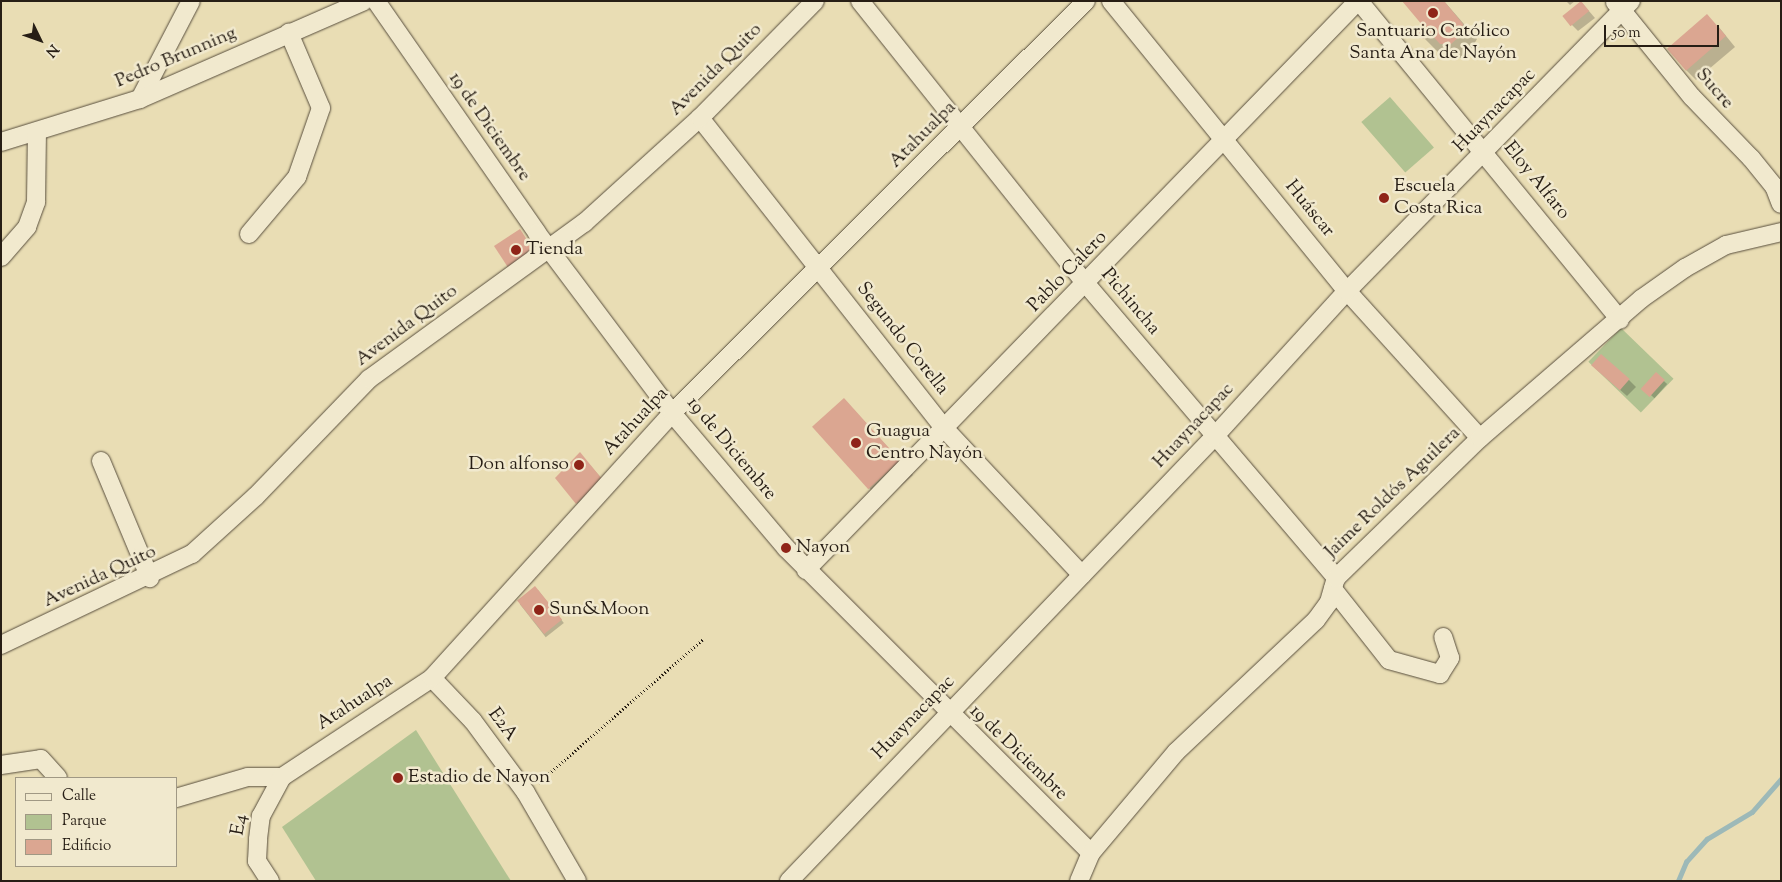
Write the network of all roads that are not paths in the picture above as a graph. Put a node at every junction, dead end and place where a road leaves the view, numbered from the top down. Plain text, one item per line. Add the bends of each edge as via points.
1 (191, 1) edge
2 (364, 1) edge
3 (376, 1) edge
4 (815, 1) edge
5 (860, 1) edge
6 (1086, 1) edge
7 (1110, 1) edge
8 (1359, 1) edge
9 (1622, 4) edge
10 (289, 33) junction
11 (140, 99) junction
12 (700, 118) junction
13 (961, 127) junction
14 (37, 132) junction
15 (1225, 140) junction
16 (1, 142) edge
17 (1485, 152) junction
18 (1781, 204) edge
19 (1778, 229) edge
20 (250, 234) dead end
21 (549, 249) junction
22 (1, 257) edge
23 (821, 269) junction
24 (1087, 284) junction
25 (1347, 291) junction
26 (1620, 320) junction
27 (672, 412) junction
28 (943, 428) junction
29 (1214, 437) junction
30 (1480, 438) junction
31 (101, 461) dead end
32 (806, 570) junction
33 (1082, 575) junction
34 (150, 578) junction
35 (1334, 584) junction
36 (1442, 637) dead end
37 (1, 645) edge
38 (432, 678) junction
39 (947, 713) junction
40 (1, 765) edge
41 (58, 777) edge
42 (282, 777) junction
43 (178, 797) edge
44 (1091, 853) junction
45 (270, 881) edge
46 (577, 881) edge
47 (790, 881) edge
48 (1079, 881) edge

1 - 11 street
2 - 10 street, Pedro Brunning
3 - 21 street, 19 de Diciembre
4 - 12 street, Avenida Quito
5 - 13 street, Pichincha
6 - 13 street, Atahualpa
7 - 15 street, Huáscar
8 - 15 street, Pablo Calero
8 - 17 street, Eloy Alfaro
9 - 17 street, Huaynacapac
9 - 18 street, Sucre via 1692,97 1774,186
10 - 11 street, Pedro Brunning
10 - 20 street via 321,108 297,177
11 - 14 street, Pedro Brunning
12 - 21 street, Avenida Quito
12 - 23 street, Segundo Corella
13 - 23 street, Atahualpa
13 - 24 street, Pichincha
14 - 16 street, Pedro Brunning
14 - 22 street via 36,202 27,227
15 - 24 street, Pablo Calero
15 - 25 street, Huáscar
17 - 25 street, Huaynacapac
17 - 26 street, Eloy Alfaro
19 - 26 street, Jaime Roldós Aguilera via 1707,253 1641,299
21 - 27 street, 19 de Diciembre
21 - 34 street, Avenida Quito via 369,379 256,496 192,554
23 - 27 street, Atahualpa
23 - 28 street, Segundo Corella
24 - 28 street, Pablo Calero
24 - 29 street, Pichincha
25 - 29 street, Huaynacapac
25 - 30 street, Huáscar
26 - 30 street, Jaime Roldós Aguilera
27 - 32 street, 19 de Diciembre
27 - 38 street, Atahualpa
28 - 32 street, Pablo Calero
28 - 33 street, Segundo Corella
29 - 33 street, Huaynacapac
29 - 35 street, Pichincha
30 - 35 street, Jaime Roldós Aguilera
31 - 34 street
32 - 39 street, 19 de Diciembre
33 - 39 street, Huaynacapac
34 - 37 street, Avenida Quito
35 - 36 street, Pichincha via 1389,660 1440,674 1450,658
35 - 44 street, Jaime Roldós Aguilera via 1316,620 1176,752
38 - 42 street, Atahualpa
38 - 46 street, E2A via 473,721 526,793
39 - 44 street, 19 de Diciembre
39 - 47 street, Huaynacapac
40 - 41 street via 41,759 54,768
42 - 43 street via 248,777
42 - 45 street, E4 via 261,816 258,839 257,861
44 - 48 street, Jaime Roldós Aguilera

